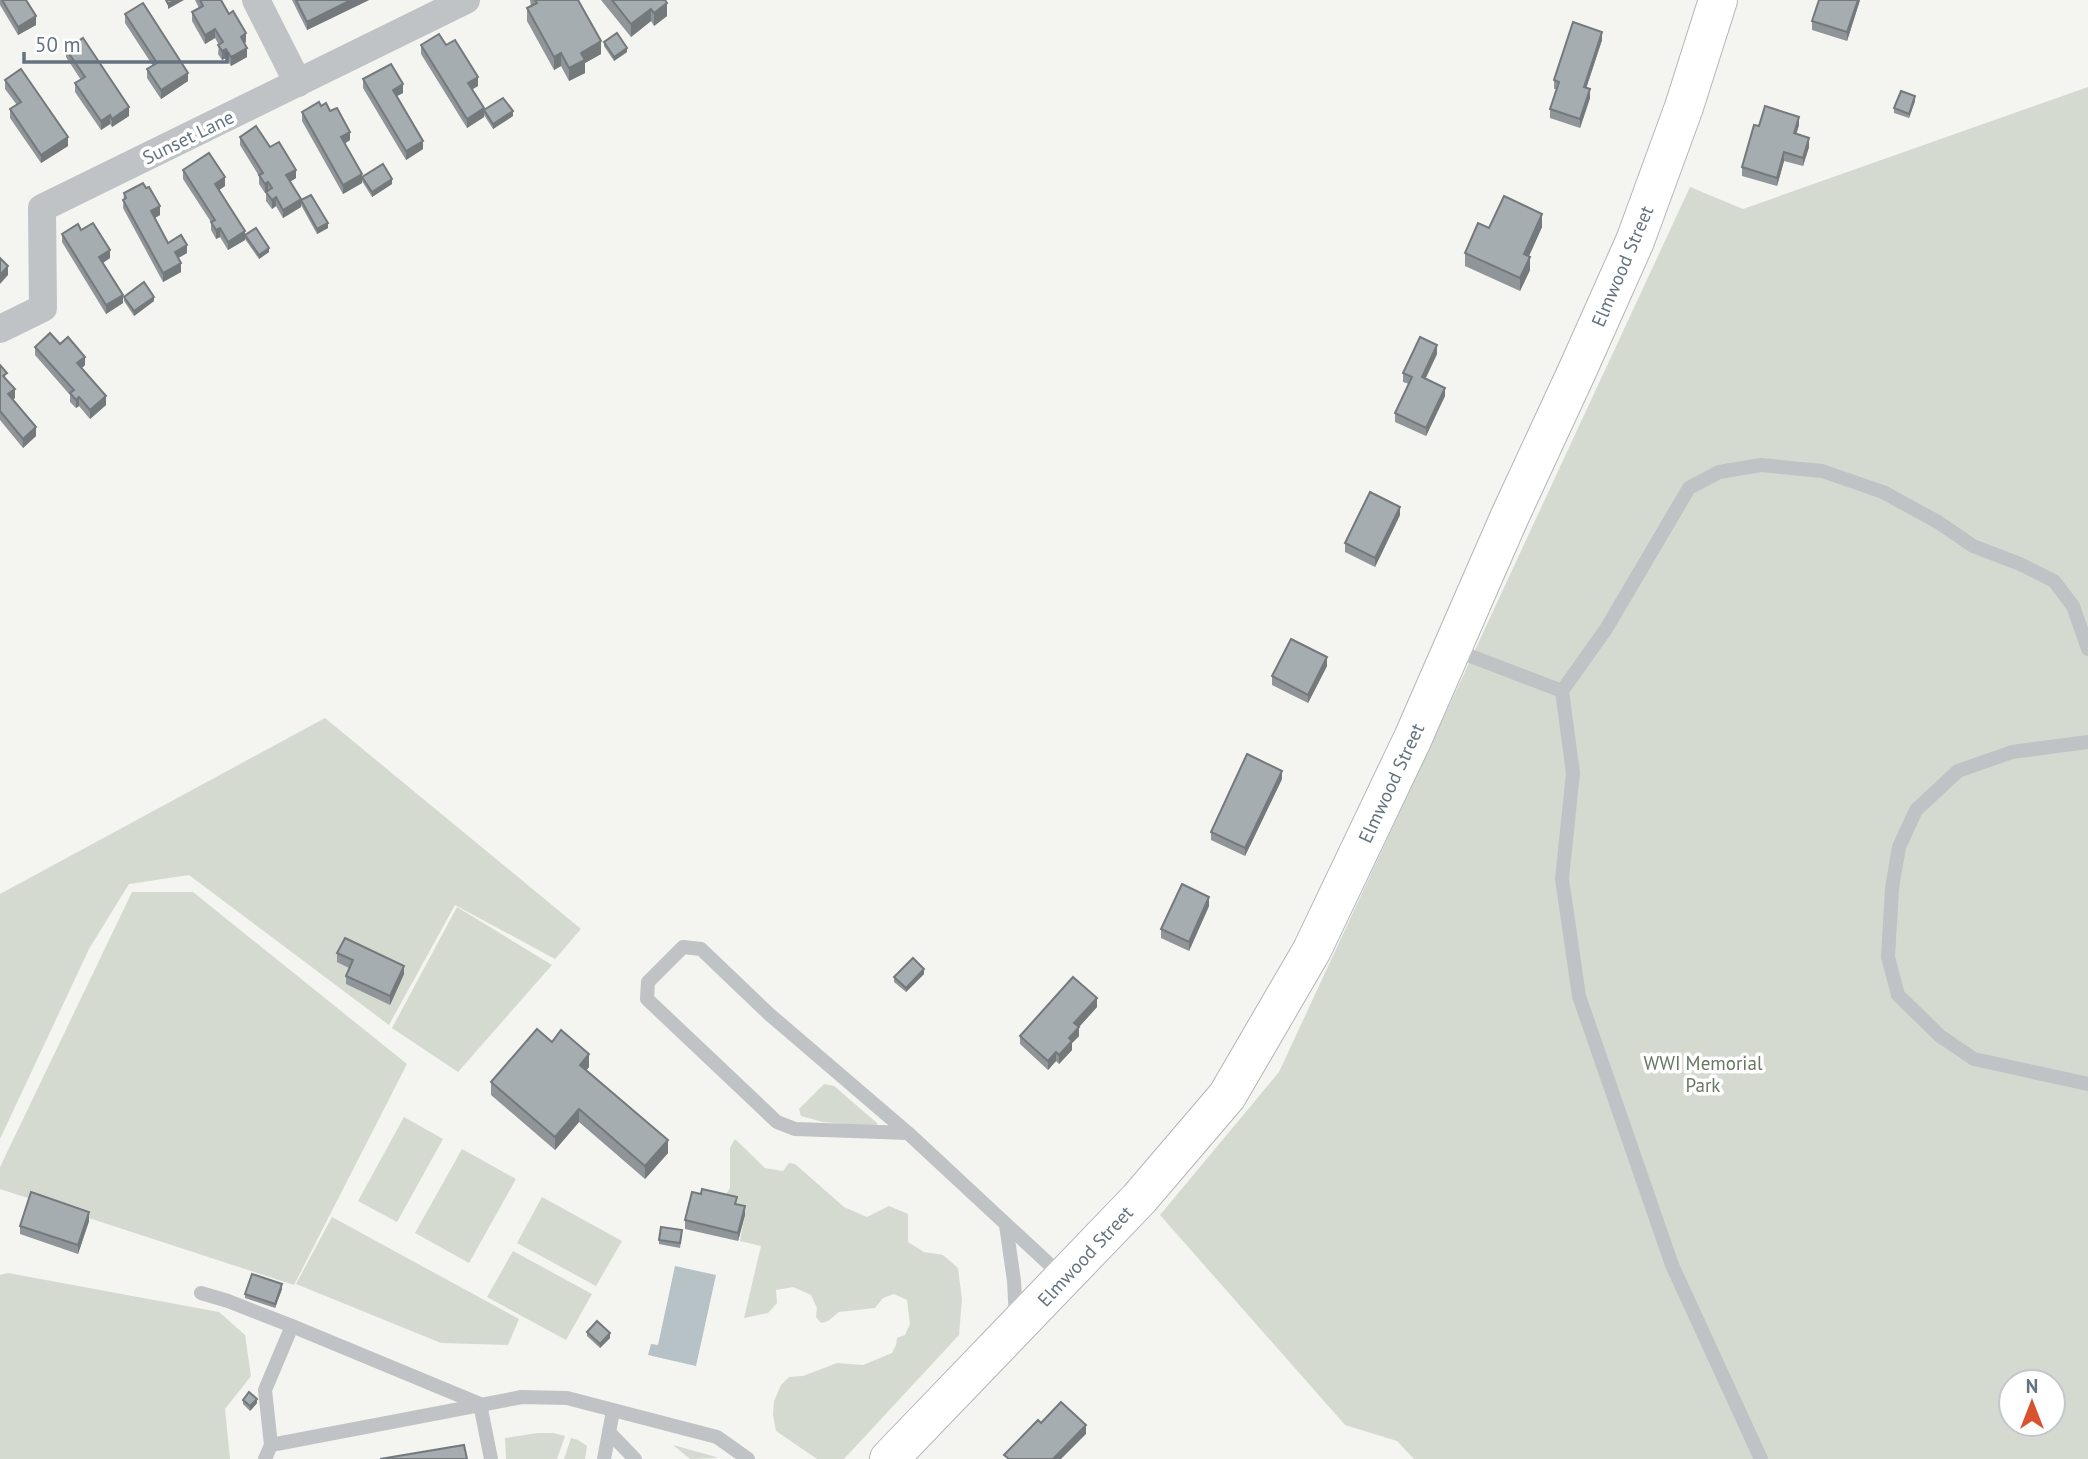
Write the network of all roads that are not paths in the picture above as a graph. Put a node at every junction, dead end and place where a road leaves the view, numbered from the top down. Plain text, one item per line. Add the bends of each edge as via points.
1 (257, 0) edge
2 (466, 0) edge
3 (1717, 0) edge
4 (298, 83) junction
5 (0, 328) edge
6 (1451, 649) junction
7 (2088, 649) edge
8 (1562, 691) junction
9 (2088, 743) edge
10 (2088, 1084) edge
11 (908, 1133) junction
12 (1006, 1225) junction
13 (1063, 1278) junction
14 (201, 1293) dead end
15 (292, 1325) junction
16 (1016, 1329) junction
17 (480, 1404) junction
18 (613, 1411) junction
19 (610, 1432) junction
20 (271, 1445) junction
21 (265, 1459) edge
22 (491, 1459) edge
23 (604, 1459) edge
24 (635, 1459) edge
25 (748, 1459) edge
26 (889, 1459) edge
27 (1761, 1459) edge

1 - 4 street
2 - 4 street, Sunset Lane
3 - 6 main road, Elmwood Street via 1635,241
4 - 5 street, Sunset Lane via 42,208 43,307
6 - 8 lane
6 - 13 main road, Elmwood Street via 1312,950 1227,1096 1139,1199
7 - 8 lane via 2073,606 2054,581 1973,546 1883,492 1822,471 1761,465 1719,472 1689,488 1606,629
8 - 27 lane via 1573,774 1562,879 1579,996 1672,1265
9 - 10 lane via 2012,752 1958,771 1916,810 1899,847 1888,957 1898,995 1940,1036 1974,1059
11 - 11 lane via 701,949 683,947 648,982 648,999 777,1122 795,1129
11 - 12 lane
12 - 13 lane
12 - 16 lane
13 - 16 main road, Elmwood Street
14 - 15 lane
15 - 17 lane
15 - 20 lane via 265,1390
16 - 26 main road, Elmwood Street
17 - 18 lane via 522,1397 567,1398
17 - 20 lane
17 - 22 lane
18 - 19 lane
18 - 25 lane via 717,1437
19 - 23 lane
19 - 24 lane
20 - 21 lane

